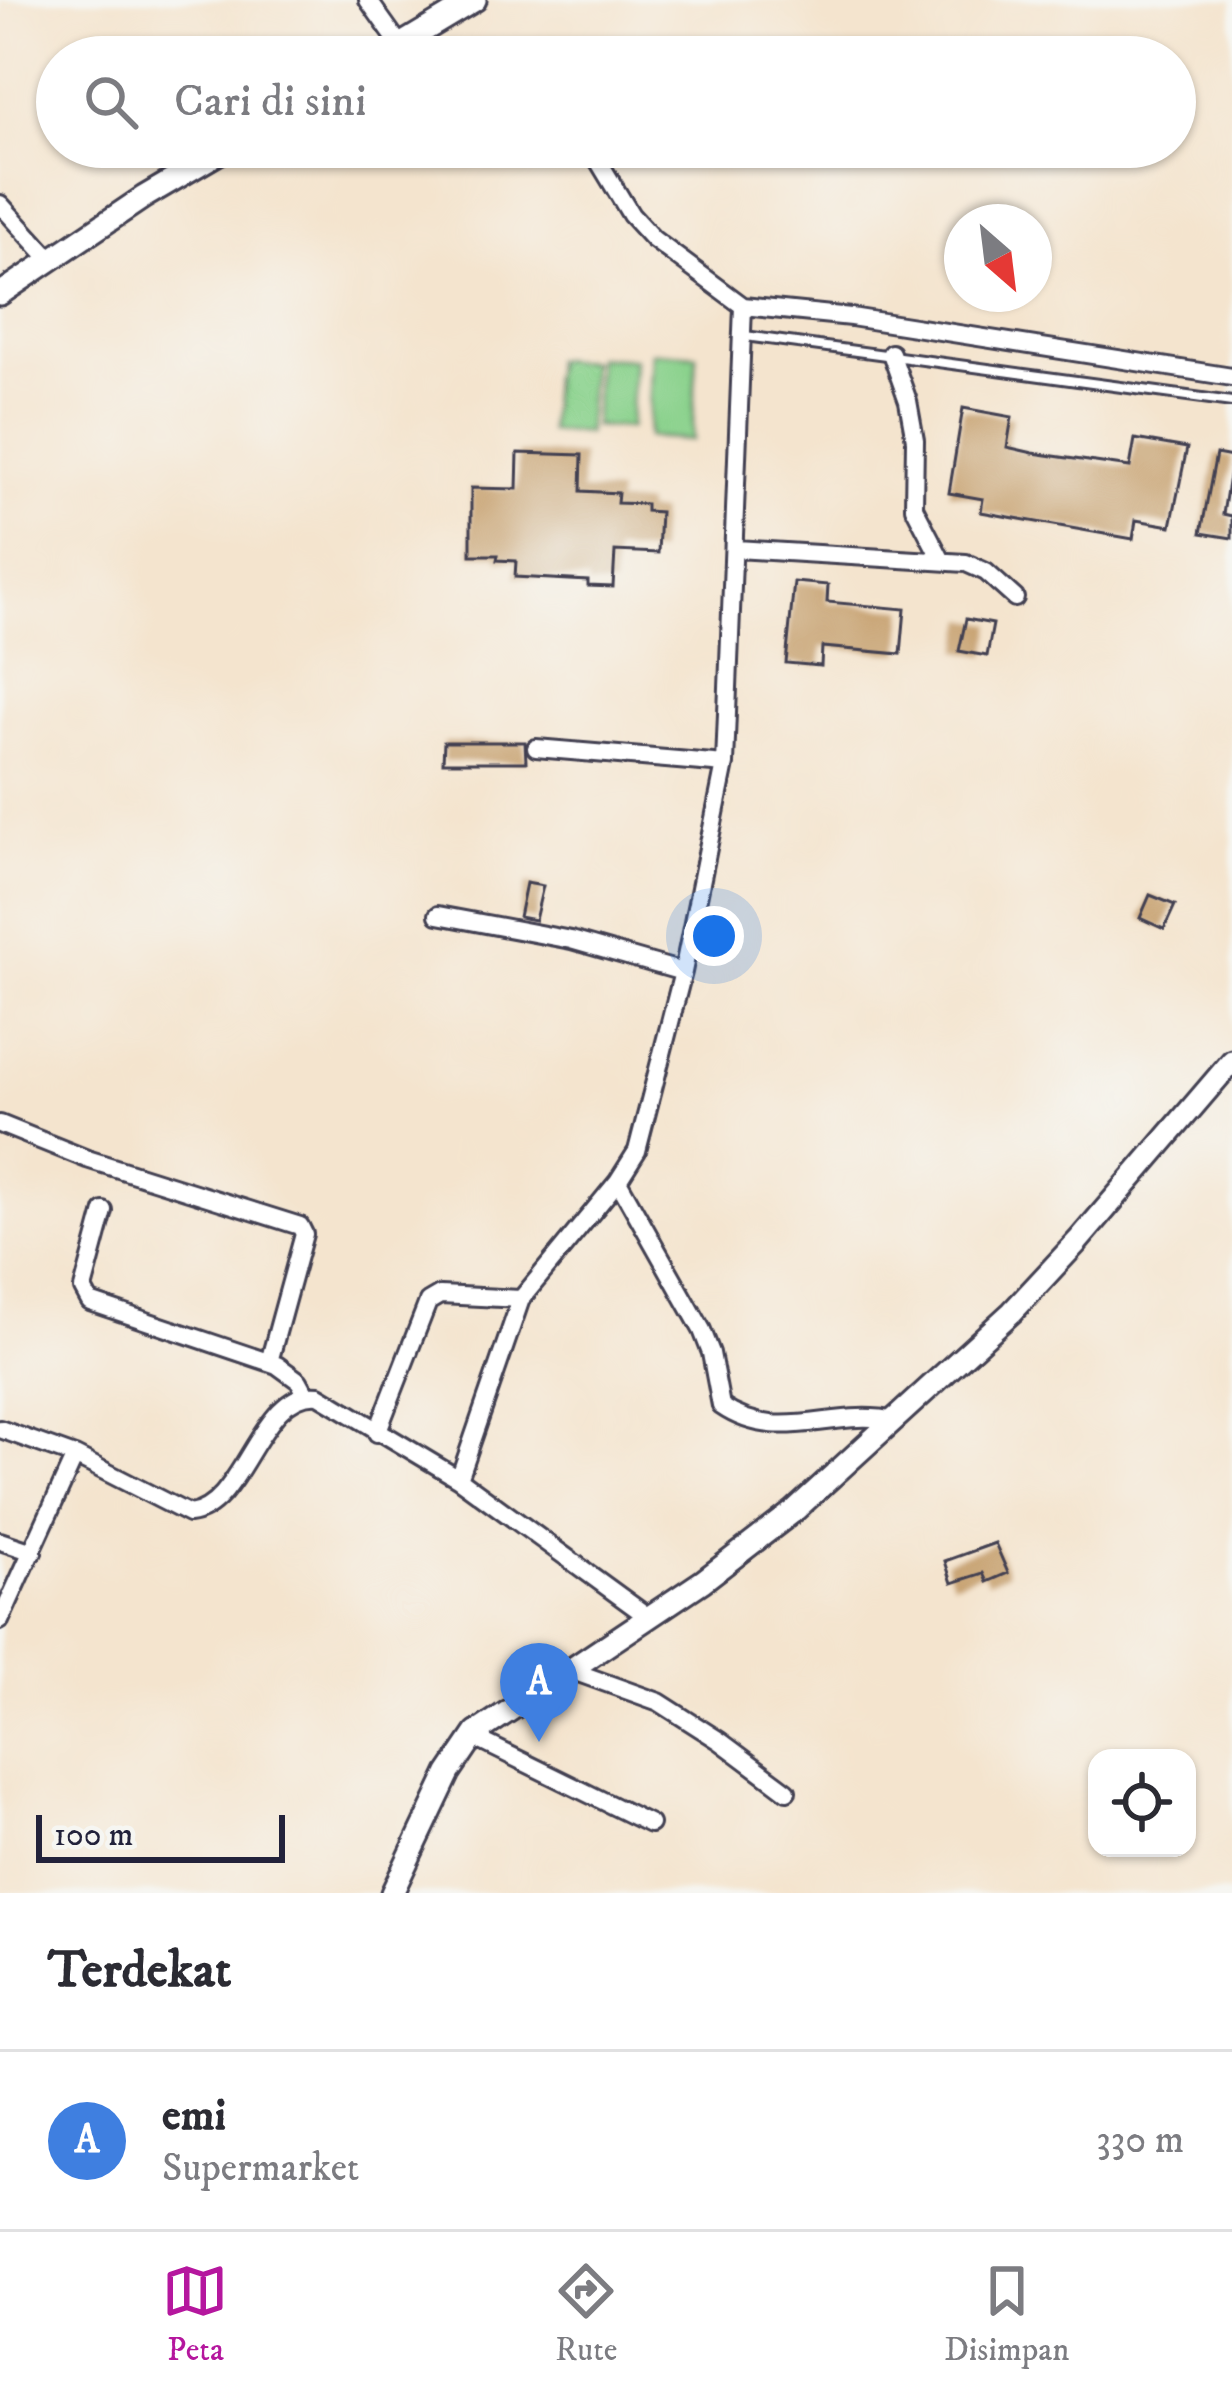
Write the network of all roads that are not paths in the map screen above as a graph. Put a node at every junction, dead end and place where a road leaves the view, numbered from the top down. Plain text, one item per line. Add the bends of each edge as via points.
1 (368, 0) edge
2 (475, 0) edge
3 (394, 36) edge
4 (415, 36) edge
5 (193, 168) edge
6 (603, 168) edge
7 (0, 204) edge
8 (50, 260) junction
9 (0, 294) edge
10 (743, 306) junction
11 (743, 335) junction
12 (891, 353) junction
13 (1232, 377) edge
14 (1232, 402) edge
15 (736, 549) junction
16 (942, 561) junction
17 (1015, 598) dead end
18 (536, 748) dead end
19 (725, 764) junction
20 (438, 914) dead end
21 (683, 972) junction
22 (1232, 1061) edge
23 (0, 1124) edge
24 (618, 1181) junction
25 (104, 1211) dead end
26 (521, 1299) junction
27 (269, 1362) junction
28 (306, 1394) junction
29 (894, 1421) junction
30 (0, 1429) edge
31 (377, 1432) junction
32 (75, 1456) junction
33 (459, 1479) junction
34 (0, 1541) edge
35 (33, 1552) junction
36 (647, 1616) junction
37 (0, 1621) edge
38 (567, 1669) junction
39 (473, 1737) junction
40 (787, 1791) dead end
41 (650, 1824) dead end
42 (392, 1893) edge

1 - 3 street
2 - 4 street
5 - 8 street
6 - 10 street via 652,238
7 - 8 street
8 - 9 street
10 - 11 street
10 - 13 street
11 - 12 lane
11 - 15 street
12 - 14 lane
12 - 16 street via 915,440 914,507
15 - 16 street
15 - 19 street
16 - 17 street via 986,572
18 - 19 street
19 - 21 street
20 - 21 street
21 - 24 street via 637,1151
22 - 29 street via 1039,1284
23 - 27 street via 300,1226
24 - 26 street
24 - 29 street via 702,1330 721,1406 792,1427 861,1415
25 - 27 street via 82,1289 89,1302
26 - 31 street via 440,1295 428,1302
26 - 33 street
27 - 28 street
28 - 31 street via 332,1401
28 - 32 street via 284,1407 200,1513 182,1512
29 - 36 street via 794,1511
30 - 32 street
31 - 33 street
32 - 35 street
33 - 36 street
34 - 35 street
35 - 37 street
36 - 38 street
38 - 39 street
38 - 40 street via 659,1702
39 - 41 street
39 - 42 street

